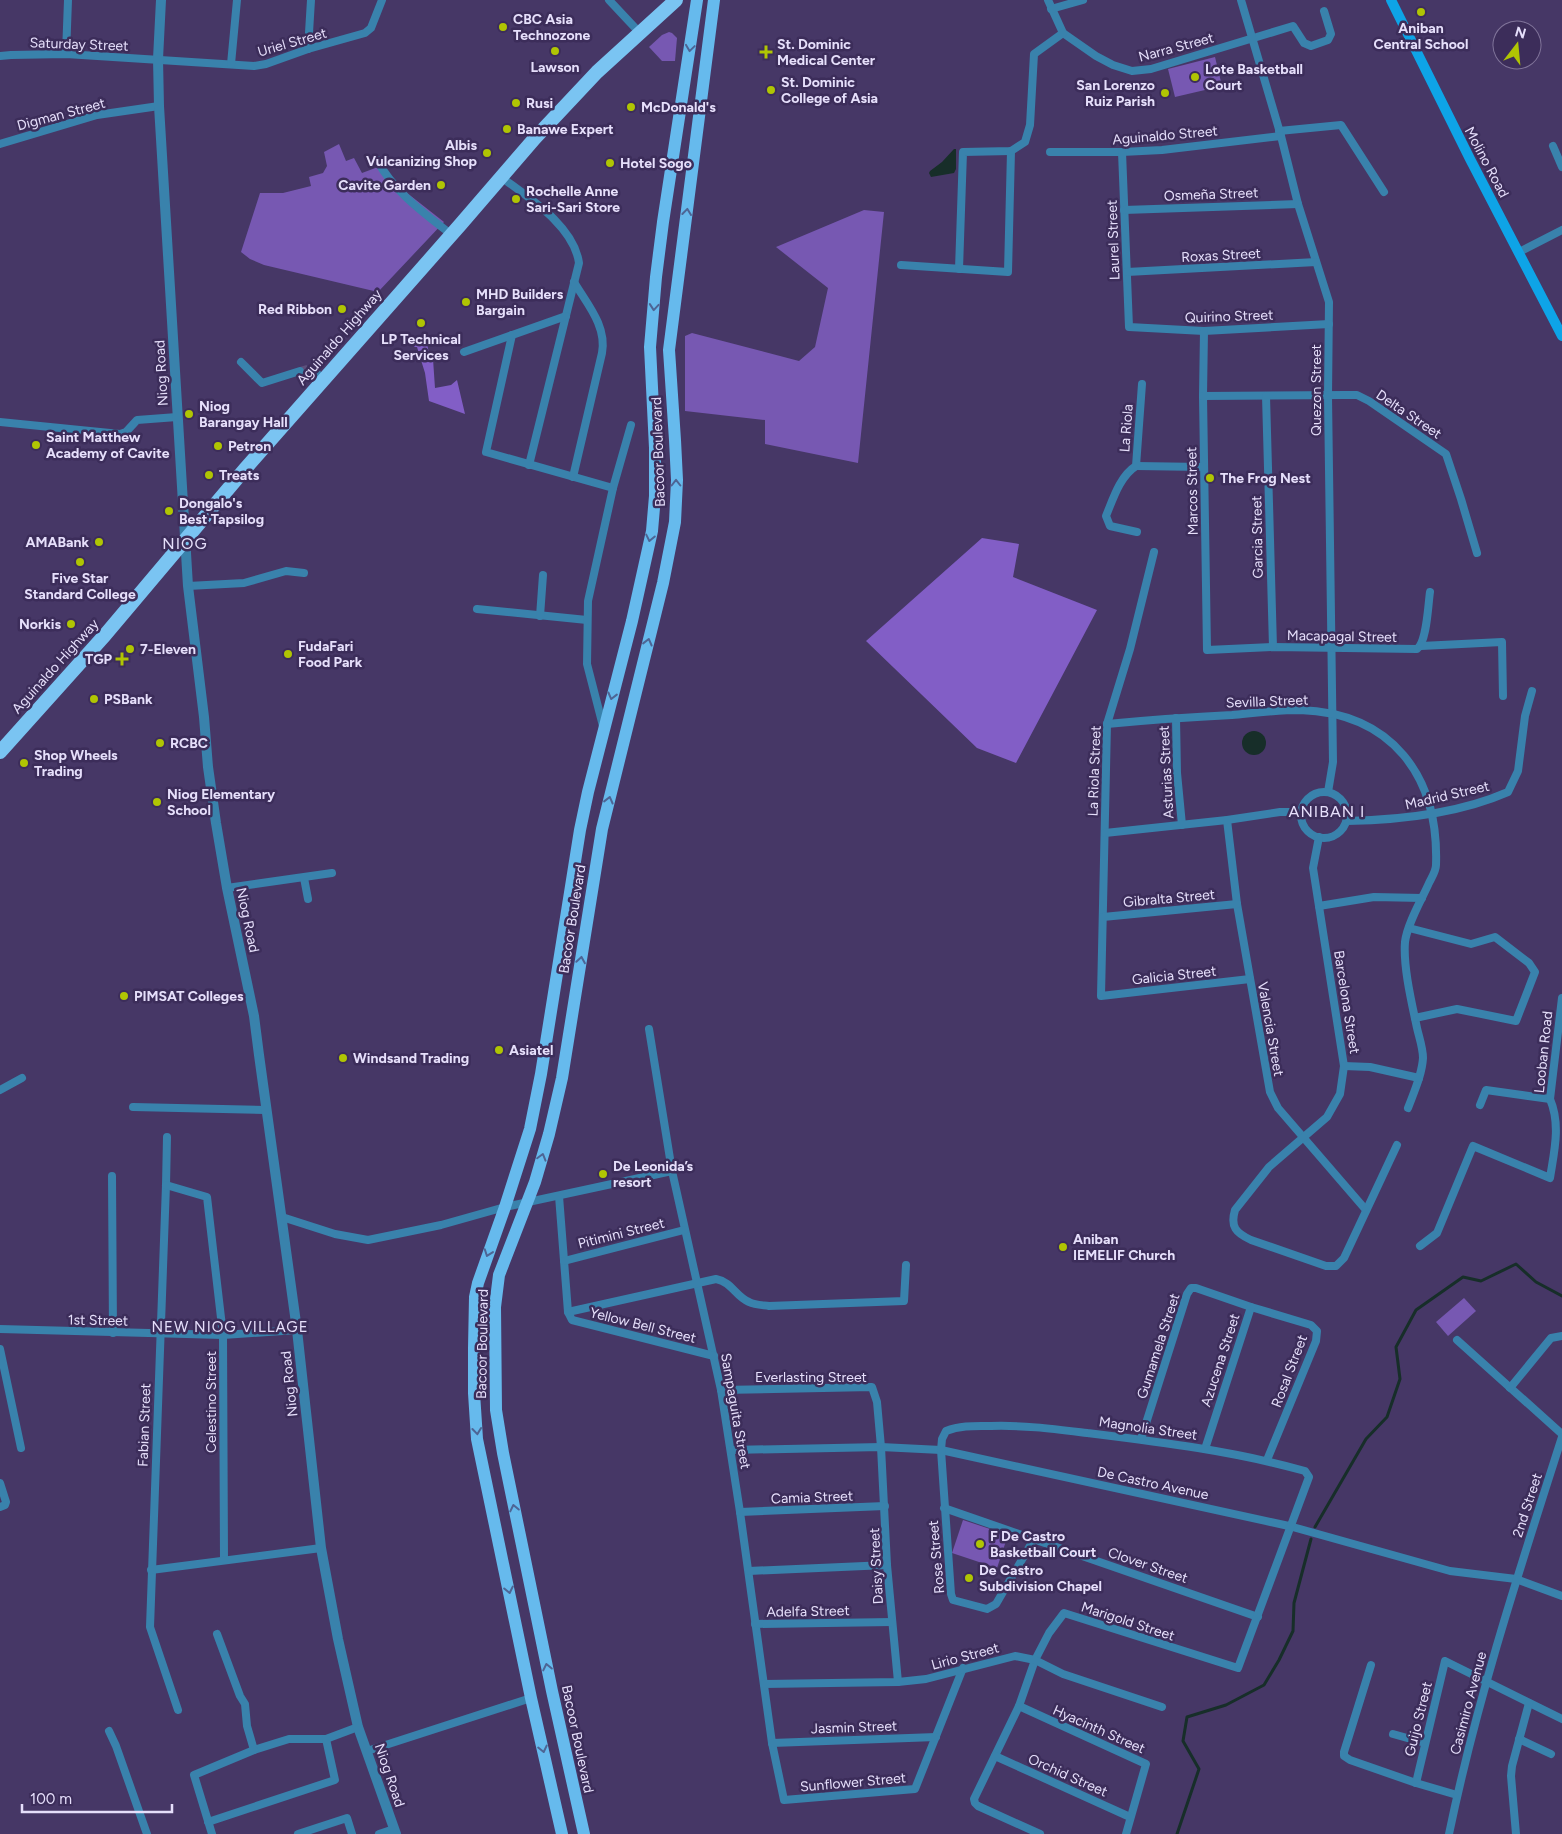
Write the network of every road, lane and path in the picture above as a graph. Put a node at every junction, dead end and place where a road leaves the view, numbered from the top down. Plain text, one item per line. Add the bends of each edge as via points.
1 (68, 0) edge
2 (161, 0) edge
3 (236, 0) edge
4 (311, 0) edge
5 (382, 0) edge
6 (609, 0) edge
7 (676, 0) edge
8 (697, 0) edge
9 (714, 0) edge
10 (1048, 0) edge
11 (1083, 0) edge
12 (1241, 0) edge
13 (1391, 0) edge
14 (1051, 9) junction
15 (1324, 10) dead end
16 (640, 32) junction
17 (1063, 33) junction
18 (1251, 39) junction
19 (308, 49) junction
20 (66, 54) junction
21 (0, 56) edge
22 (158, 59) junction
23 (231, 64) junction
24 (159, 106) junction
25 (1280, 134) junction
26 (0, 144) edge
27 (1553, 146) dead end
28 (1011, 151) junction
29 (1050, 152) dead end
30 (1122, 152) junction
31 (377, 160) dead end
32 (1562, 167) edge
33 (501, 177) junction
34 (1384, 192) dead end
35 (1298, 204) junction
36 (1124, 210) junction
37 (1562, 230) edge
38 (452, 235) junction
39 (1518, 252) junction
40 (659, 258) junction
41 (681, 260) junction
42 (1316, 262) junction
43 (901, 265) dead end
44 (960, 268) junction
45 (1127, 272) junction
46 (574, 282) junction
47 (566, 316) junction
48 (1329, 324) junction
49 (1129, 327) joint
50 (1204, 331) junction
51 (512, 335) junction
52 (1562, 336) edge
53 (464, 352) dead end
54 (241, 362) dead end
55 (300, 371) tunnel mouth
56 (1142, 384) dead end
57 (1203, 396) junction
58 (1266, 396) junction
59 (1328, 396) junction
60 (177, 417) junction
61 (0, 422) edge
62 (631, 426) dead end
63 (529, 464) junction
64 (1136, 466) junction
65 (1204, 466) junction
66 (573, 477) junction
67 (612, 488) junction
68 (1137, 532) dead end
69 (185, 541) junction
70 (1154, 552) dead end
71 (1476, 553) dead end
72 (304, 574) dead end
73 (543, 575) dead end
74 (188, 586) junction
75 (1430, 592) dead end
76 (477, 609) dead end
77 (540, 616) junction
78 (587, 620) junction
79 (1421, 646) junction
80 (1273, 647) junction
81 (1331, 648) junction
82 (1208, 650) joint
83 (1532, 691) dead end
84 (1503, 696) dead end
85 (1332, 714) junction
86 (1176, 718) junction
87 (1107, 724) junction
88 (604, 730) junction
89 (0, 752) edge
90 (1328, 792) junction
91 (1301, 812) junction
92 (1431, 813) junction
93 (1227, 820) junction
94 (1346, 821) junction
95 (1182, 825) junction
96 (1105, 834) junction
97 (1319, 837) junction
98 (332, 874) dead end
99 (304, 878) junction
100 (227, 888) junction
101 (1422, 898) junction
102 (308, 899) dead end
103 (1237, 904) junction
104 (1320, 906) junction
105 (1103, 917) junction
106 (1409, 928) junction
107 (1250, 979) junction
108 (1101, 996) joint
109 (1562, 998) edge
110 (552, 1003) junction
111 (573, 1008) junction
112 (1415, 1018) junction
113 (649, 1030) dead end
114 (1344, 1066) junction
115 (22, 1078) dead end
116 (1420, 1078) junction
117 (0, 1090) edge
118 (1550, 1099) junction
119 (1480, 1105) dead end
120 (133, 1107) dead end
121 (1408, 1108) dead end
122 (266, 1110) junction
123 (1559, 1137) edge
124 (166, 1138) dead end
125 (1303, 1138) junction
126 (1397, 1145) dead end
127 (672, 1171) junction
128 (112, 1176) dead end
129 (166, 1185) junction
130 (559, 1196) junction
131 (527, 1204) junction
132 (505, 1207) junction
133 (1366, 1210) junction
134 (282, 1217) junction
135 (684, 1230) junction
136 (1420, 1246) dead end
137 (564, 1261) junction
138 (906, 1265) dead end
139 (696, 1284) junction
140 (1191, 1288) joint
141 (1251, 1307) junction
142 (568, 1312) junction
143 (0, 1329) edge
144 (297, 1330) junction
145 (113, 1332) junction
146 (161, 1334) junction
147 (223, 1335) junction
148 (1562, 1336) edge
149 (1457, 1340) dead end
150 (0, 1349) edge
151 (714, 1356) junction
152 (1510, 1388) junction
153 (721, 1390) junction
154 (1562, 1436) edge
155 (1141, 1440) junction
156 (21, 1448) dead end
157 (881, 1448) junction
158 (1205, 1449) junction
159 (731, 1450) junction
160 (941, 1450) junction
161 (1266, 1460) junction
162 (0, 1483) edge
163 (885, 1506) junction
164 (0, 1508) edge
165 (944, 1508) junction
166 (740, 1512) junction
167 (1289, 1526) junction
168 (1034, 1539) junction
169 (321, 1548) junction
170 (224, 1560) junction
171 (887, 1565) junction
172 (151, 1570) junction
173 (749, 1571) junction
174 (1516, 1579) junction
175 (1562, 1596) edge
176 (1258, 1617) junction
177 (892, 1622) junction
178 (755, 1624) junction
179 (216, 1634) dead end
180 (1035, 1660) junction
181 (1371, 1665) dead end
182 (963, 1668) junction
183 (1486, 1681) junction
184 (898, 1682) junction
185 (764, 1684) junction
186 (552, 1691) junction
187 (531, 1698) junction
188 (1529, 1703) junction
189 (1019, 1706) junction
190 (1162, 1707) dead end
191 (178, 1710) dead end
192 (1562, 1719) edge
193 (358, 1727) junction
194 (109, 1731) dead end
195 (1393, 1734) dead end
196 (936, 1737) junction
197 (326, 1739) junction
198 (1519, 1739) junction
199 (772, 1743) junction
200 (1425, 1743) junction
201 (254, 1750) junction
202 (367, 1751) junction
203 (1551, 1754) dead end
204 (995, 1756) junction
205 (1416, 1783) junction
206 (1457, 1796) junction
207 (784, 1800) joint
208 (1130, 1817) junction
209 (208, 1822) junction
210 (395, 1831) edge
211 (147, 1834) edge
212 (212, 1834) edge
213 (298, 1834) edge
214 (352, 1834) edge
215 (380, 1834) edge
216 (562, 1834) edge
217 (584, 1834) edge
218 (1040, 1834) edge
219 (1126, 1834) edge
220 (1449, 1834) edge
221 (1516, 1834) edge

1 - 20 street
2 - 22 street, Niog Road
3 - 23 street
4 - 19 street
5 - 19 street, Uriel Street via 366,33
6 - 16 street
7 - 16 highway, Aguinaldo Highway
8 -> 40 main road, Bacoor Boulevard
41 -> 9 main road, Bacoor Boulevard
10 - 14 street, Narra Street
11 - 14 street
12 - 18 street, Quezon Street
13 - 39 main road, Molino Road
14 - 17 street, Narra Street
15 - 18 street, Narra Street via 1331,34 1328,40 1311,46 1304,43 1293,26
16 - 33 highway, Aguinaldo Highway via 582,87
17 - 18 street, Narra Street via 1096,56 1132,71 1151,69
17 - 28 street via 1034,54 1029,134 1025,142
18 - 25 street, Quezon Street
19 - 23 street, Uriel Street via 266,64
20 - 21 street, Saturday Street
20 - 22 street, Saturday Street
22 - 23 street, Uriel Street
22 - 24 street, Niog Road
24 - 26 street, Digman Street via 97,115
24 - 60 street, Niog Road
25 - 30 street, Aguinaldo Street via 1162,150
25 - 34 street, Aguinaldo Street via 1341,125
25 - 35 street, Quezon Street
27 - 32 street
28 - 44 street via 963,152
28 - 44 street via 1008,272
29 - 30 street, Aguinaldo Street
30 - 36 street, Laurel Street
31 - 38 street via 392,184
33 - 38 highway, Aguinaldo Highway
33 - 46 street via 552,218 570,238 577,250 579,263
35 - 36 street, Osmeña Street
35 - 42 street, Quezon Street
36 - 45 street, Laurel Street
37 - 39 street
38 - 69 highway, Aguinaldo Highway via 318,375
39 - 52 main road, Molino Road
40 - 41 main road
40 -> 88 main road, Bacoor Boulevard via 650,362 655,458 652,531
111 -> 41 main road, Bacoor Boulevard via 602,829 675,522 677,480 669,350
42 - 45 street, Roxas Street
42 - 48 street, Quezon Street via 1329,302
43 - 44 street
45 - 49 street, Laurel Street
46 - 47 street
46 - 66 street via 600,324 604,341
47 - 51 street
47 - 63 street
48 - 50 street, Quirino Street
48 - 59 street, Quezon Street
49 - 50 street, Quirino Street
50 - 57 street, Marcos Street
51 - 53 street
51 - 63 street via 486,452
54 - 55 street via 262,383
56 - 64 street, La Riola
57 - 58 street
57 - 65 street, Marcos Street
58 - 59 street
58 - 80 street, Garcia Street
59 - 71 street, Delta Street via 1357,395 1446,454
59 - 81 street, Quezon Street
60 - 61 street via 137,420 120,434
60 - 69 street, Niog Road
62 - 67 street
63 - 66 street
64 - 65 street
64 - 68 street, La Riola via 1117,488 1106,516 1110,526
65 - 82 street, Marcos Street
66 - 67 street
67 - 78 street via 588,600
69 - 74 street, Niog Road
69 - 89 highway, Aguinaldo Highway
70 - 87 street, La Riola Street
72 - 74 street via 286,571 244,583
73 - 77 street
74 - 100 street, Niog Road via 208,767
75 - 79 street
76 - 77 street
77 - 78 street
78 - 88 street via 587,664
79 - 81 street, Macapagal Street via 1415,649
79 - 84 street, Macapagal Street via 1502,642
80 - 81 street, Macapagal Street
80 - 82 street, Macapagal Street
81 - 85 street, Quezon Street
83 - 92 street, Madrid Street via 1525,716 1518,771 1508,792 1485,802
85 - 86 street, Sevilla Street via 1300,710
85 - 90 street, Quezon Street via 1333,762
85 - 92 street, Sevilla Street via 1378,731 1398,748 1424,789
86 - 87 street, Sevilla Street
86 - 95 street, Asturias Street
87 - 96 street, La Riola Street
88 - 110 main road, Bacoor Boulevard via 580,830
90 - 91 street via 1314,794
90 - 94 street via 1342,799
91 - 93 street
91 - 97 street via 1304,825
92 - 94 street, Madrid Street via 1387,820
92 - 101 street, Sevilla Street via 1436,868
93 - 95 street
93 - 103 street, Valencia Street
94 - 97 street via 1333,836
95 - 96 street
96 - 105 street, La Riola Street
97 - 104 street, Barcelona Street via 1313,868
98 - 99 street
99 - 100 street
99 - 102 street
100 - 122 street, Niog Road via 254,1016
101 - 104 street via 1374,897
101 - 106 street, Sevilla Street
103 - 105 street, Gibralta Street
103 - 107 street, Valencia Street
104 - 114 street, Barcelona Street
105 - 108 street, La Riola Street
106 - 112 street, Sevilla Street via 1405,941 1406,961
106 - 112 street via 1471,944 1495,937 1530,963 1535,972 1516,1021 1457,1009
107 - 108 street, Galicia Street
107 - 125 street, Valencia Street via 1270,1092 1278,1108
109 - 118 street, Looban Road
110 - 111 main road
110 - 132 main road, Bacoor Boulevard via 530,1128
131 -> 111 main road, Bacoor Boulevard via 551,1125
112 - 116 street, Sevilla Street via 1423,1057
113 - 127 street, Sampaguita Street
114 - 116 street via 1370,1067
114 - 125 street, Barcelona Street via 1340,1094 1327,1117
115 - 117 street
116 - 121 street, Sevilla Street
118 - 119 street via 1486,1090
118 - 123 street, Looban Road
120 - 122 street
122 - 134 street, Niog Road
123 - 136 street, Looban Road via 1550,1178 1473,1146 1437,1233
124 - 129 street, Fabian Street
125 - 133 street, Valencia Street
125 - 133 street, Barcelona Street via 1269,1167 1235,1210 1232,1218 1240,1235 1326,1266 1336,1266 1344,1258
126 - 133 street
127 - 130 street
127 - 135 street, Sampaguita Street
128 - 145 street
129 - 146 street, Fabian Street
129 - 147 street, Celestino Street via 207,1197
130 - 131 street
130 - 137 street
131 - 132 street
186 -> 131 main road, Bacoor Boulevard via 496,1410 496,1288
132 - 134 street via 441,1225 368,1240 335,1234
132 -> 187 main road, Bacoor Boulevard via 478,1283 475,1407 478,1439
134 - 144 street, Niog Road
135 - 137 street, Pitimini Street
135 - 139 street, Sampaguita Street
137 - 142 street
138 - 139 street via 904,1301 769,1306 748,1302 726,1281
139 - 142 street
139 - 151 street, Sampaguita Street
140 - 141 street, Rosal Street
140 - 155 street, Gumamela Street
141 - 158 street, Azucena Street
141 - 161 street, Rosal Street via 1311,1325 1317,1332
142 - 151 street, Yellow Bell Street via 572,1320
143 - 145 street, 1st Street
144 - 147 street, 1st Street
144 - 169 street, Niog Road
145 - 146 street, 1st Street
146 - 147 street, 1st Street
146 - 172 street, Fabian Street
147 - 170 street, Celestino Street
148 - 152 street via 1551,1338
149 - 152 street, 2nd Street
150 - 156 street
151 - 153 street, Sampaguita Street
152 - 154 street, 2nd Street
153 - 157 street, Everlasting Street via 872,1388 877,1402
153 - 159 street, Sampaguita Street
154 - 174 street, 2nd Street
155 - 158 street, Magnolia Street
155 - 160 street, Magnolia Street via 1026,1425 971,1426 946,1431
157 - 159 street, De Castro Avenue
157 - 160 street, De Castro Avenue
157 - 163 street, Daisy Street
158 - 161 street, Magnolia Street
159 - 166 street, Sampaguita Street
160 - 165 street, Rose Street
160 - 167 street, De Castro Avenue
161 - 167 street, Magnolia Street via 1305,1471 1309,1477
162 - 164 street via 6,1502
163 - 166 street, Camia Street
163 - 171 street, Daisy Street
165 - 168 street, Clover Street
165 - 168 street, Rose Street via 953,1600 987,1609 996,1604
166 - 173 street, Sampaguita Street
167 - 174 street, De Castro Avenue via 1450,1571
167 - 176 street, Marigold Street
168 - 176 street, Clover Street
169 - 170 street
169 - 193 street, Niog Road
170 - 172 street
171 - 173 street
171 - 177 street, Daisy Street
172 - 191 street, Fabian Street via 150,1627
173 - 178 street, Sampaguita Street
174 - 175 street, De Castro Avenue
174 - 183 street, Casimiro Avenue
176 - 180 street, Marigold Street via 1238,1668 1064,1613
177 - 178 street, Adelfa Street
177 - 184 street, Daisy Street
178 - 185 street, Sampaguita Street
179 - 201 street via 245,1704
180 - 182 street, Lirio Street via 1015,1656
180 - 189 street, Marigold Street
180 - 190 street, Lirio Street via 1063,1674
181 - 205 street via 1344,1756
182 - 184 street, Lirio Street via 926,1679
182 - 196 street, Sunflower Street
183 - 188 street
183 - 200 street, Guijo Street via 1445,1661
183 - 206 street, Casimiro Avenue
184 - 185 street, Lirio Street
185 - 199 street, Sampaguita Street
186 - 187 main road
186 - 217 main road, Bacoor Boulevard
187 - 202 street
187 -> 216 main road, Bacoor Boulevard
188 - 192 street
188 - 198 street
189 - 204 street, Marigold Street
189 - 208 street, Hyacinth Street via 1146,1764
193 - 197 street
193 - 202 street, Niog Road
194 - 211 street
195 - 200 street
196 - 199 street, Jasmin Street
196 - 207 street, Sunflower Street via 915,1789
197 - 201 street via 289,1739
197 - 209 street via 335,1780
198 - 203 street
198 - 221 street via 1511,1776
199 - 207 street, Sampaguita Street
200 - 205 street, Guijo Street
201 - 209 street via 194,1776
202 - 210 street, Niog Road
204 - 208 street, Orchid Street
204 - 218 street, Marigold Street via 975,1803
205 - 206 street
206 - 220 street, Casimiro Avenue
208 - 219 street
209 - 212 street
210 - 215 street
213 - 214 street via 347,1818

